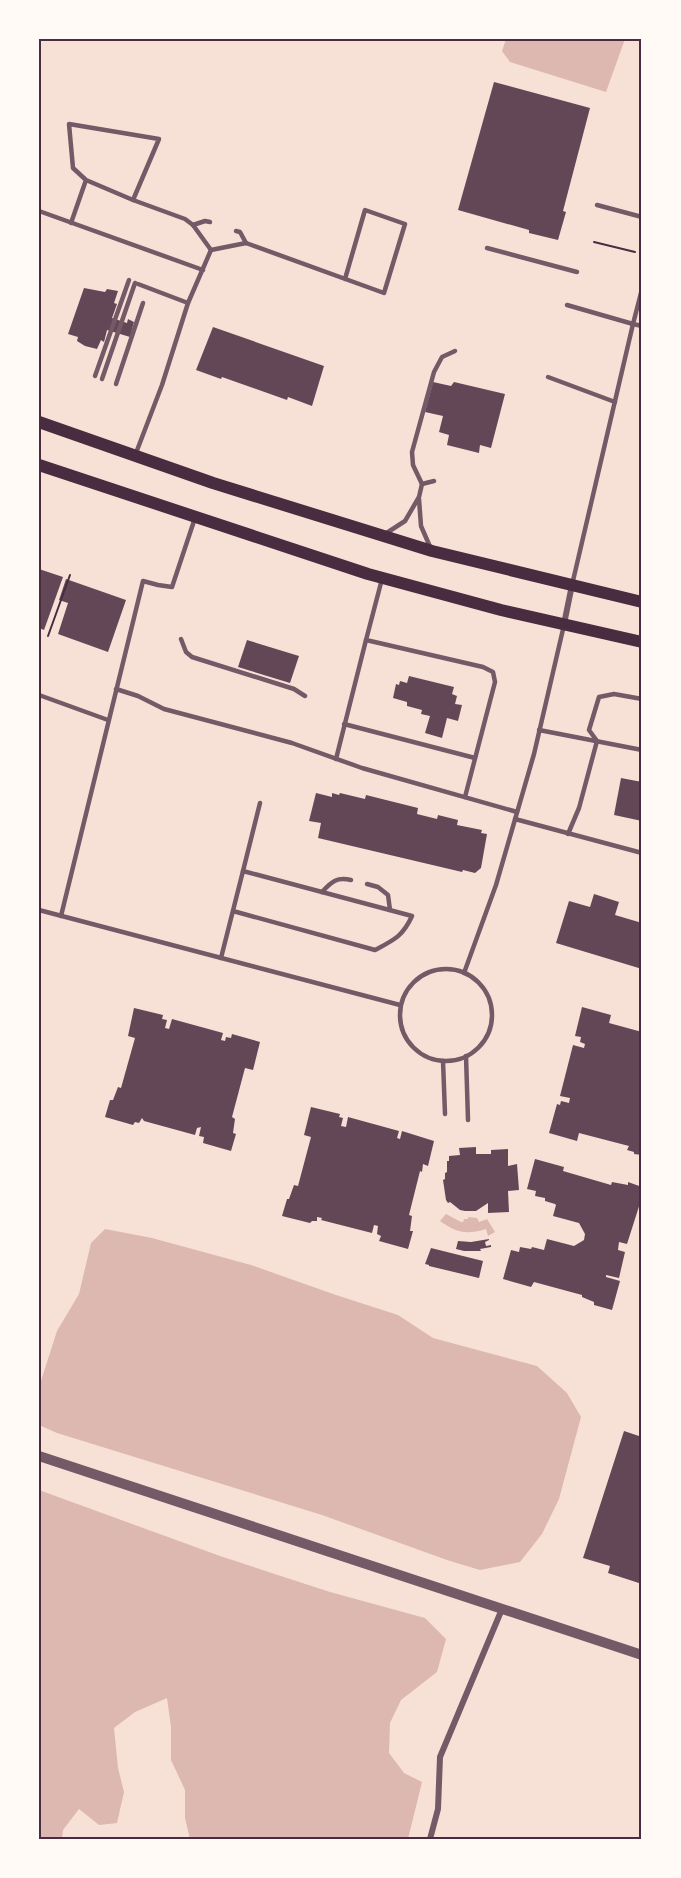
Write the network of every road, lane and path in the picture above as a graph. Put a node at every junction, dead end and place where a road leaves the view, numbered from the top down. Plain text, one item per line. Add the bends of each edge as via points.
1 (86, 180) junction
2 (133, 200) junction
3 (597, 204) dead end
4 (39, 211) edge
5 (642, 217) edge
6 (210, 222) dead end
7 (71, 223) junction
8 (193, 225) junction
9 (236, 231) dead end
10 (594, 242) dead end
11 (246, 243) junction
12 (487, 248) dead end
13 (211, 250) junction
14 (635, 252) dead end
15 (203, 270) junction
16 (577, 272) dead end
17 (345, 279) junction
18 (129, 280) dead end
19 (642, 289) edge
20 (143, 303) dead end
21 (188, 303) junction
22 (567, 305) dead end
23 (633, 324) junction
24 (642, 326) edge
25 (455, 351) dead end
26 (94, 376) dead end
27 (548, 377) dead end
28 (102, 379) dead end
29 (116, 384) dead end
30 (615, 402) junction
31 (39, 422) edge
32 (135, 456) junction
33 (39, 465) edge
34 (434, 481) dead end
35 (422, 483) junction
36 (419, 497) junction
37 (195, 518) junction
38 (383, 536) junction
39 (432, 551) junction
40 (70, 575) dead end
41 (383, 578) junction
42 (572, 585) junction
43 (642, 602) edge
44 (564, 625) junction
45 (48, 636) dead end
46 (181, 639) dead end
47 (366, 640) junction
48 (642, 642) edge
49 (116, 689) junction
50 (39, 695) edge
51 (305, 696) dead end
52 (642, 699) edge
53 (108, 720) junction
54 (345, 724) junction
55 (539, 730) junction
56 (597, 741) junction
57 (642, 750) edge
58 (476, 758) junction
59 (336, 759) junction
60 (465, 797) junction
61 (260, 802) dead end
62 (517, 812) junction
63 (515, 819) junction
64 (568, 834) junction
65 (642, 853) edge
66 (243, 871) junction
67 (351, 880) dead end
68 (367, 884) dead end
69 (322, 892) junction
70 (39, 910) edge
71 (390, 910) junction
72 (233, 911) junction
73 (61, 916) junction
74 (221, 958) junction
75 (464, 973) junction
76 (400, 1005) junction
77 (466, 1056) junction
78 (443, 1061) junction
79 (445, 1114) dead end
80 (468, 1120) dead end
81 (39, 1456) edge
82 (502, 1609) junction
83 (642, 1655) edge
84 (430, 1839) edge

1 - 2 lane
1 - 2 lane via 73,168 69,124 159,140
1 - 7 lane
2 - 8 lane
3 - 5 lane
4 - 7 lane
6 - 8 lane
7 - 15 lane
8 - 13 lane
9 - 11 lane
10 - 14 path
11 - 13 lane
11 - 17 lane
12 - 16 lane
13 - 15 lane
15 - 21 lane
17 - 17 lane via 384,292 405,224 365,210
18 - 26 lane
19 - 23 lane
20 - 29 lane
21 - 28 lane via 137,283
21 - 32 lane
22 - 23 lane
23 - 24 lane
23 - 30 lane
25 - 35 lane via 442,357 434,372 412,452 413,465
27 - 30 lane
30 - 42 lane
31 - 32 main road
32 - 38 main road
33 - 37 main road
34 - 35 lane
35 - 36 lane
36 - 38 lane via 405,521
36 - 39 lane via 421,526
37 - 41 main road
37 - 49 lane via 172,587 143,581
38 - 39 main road
39 - 42 main road
40 - 45 path
41 - 44 main road
41 - 47 lane
42 - 43 main road
42 - 44 street
44 - 48 main road
44 - 55 lane
46 - 51 lane via 192,657 294,689
47 - 54 lane
47 - 58 lane via 493,672 495,682
49 - 53 lane
49 - 59 lane via 164,709 292,743
50 - 53 lane
52 - 56 lane via 614,694 599,697 589,730
53 - 73 lane
54 - 58 lane
54 - 59 lane
55 - 56 lane
55 - 62 lane
56 - 57 lane
56 - 64 lane
58 - 60 lane
59 - 60 lane
60 - 62 lane
61 - 66 lane
62 - 63 lane
63 - 64 lane
63 - 75 lane
64 - 65 lane
66 - 69 lane
66 - 72 lane
67 - 69 lane via 331,881
68 - 71 lane via 388,895
69 - 71 lane
70 - 73 lane
71 - 72 lane via 412,916 408,927 397,939 375,950
72 - 74 lane
73 - 74 lane
74 - 76 lane
75 - 76 lane via 456,969 427,972 414,980
75 - 77 lane via 480,984 492,1010 485,1040
76 - 78 lane via 405,1036 428,1058
77 - 78 lane
77 - 80 lane
78 - 79 lane
81 - 82 street
82 - 83 street
82 - 84 street via 440,1757 438,1809

